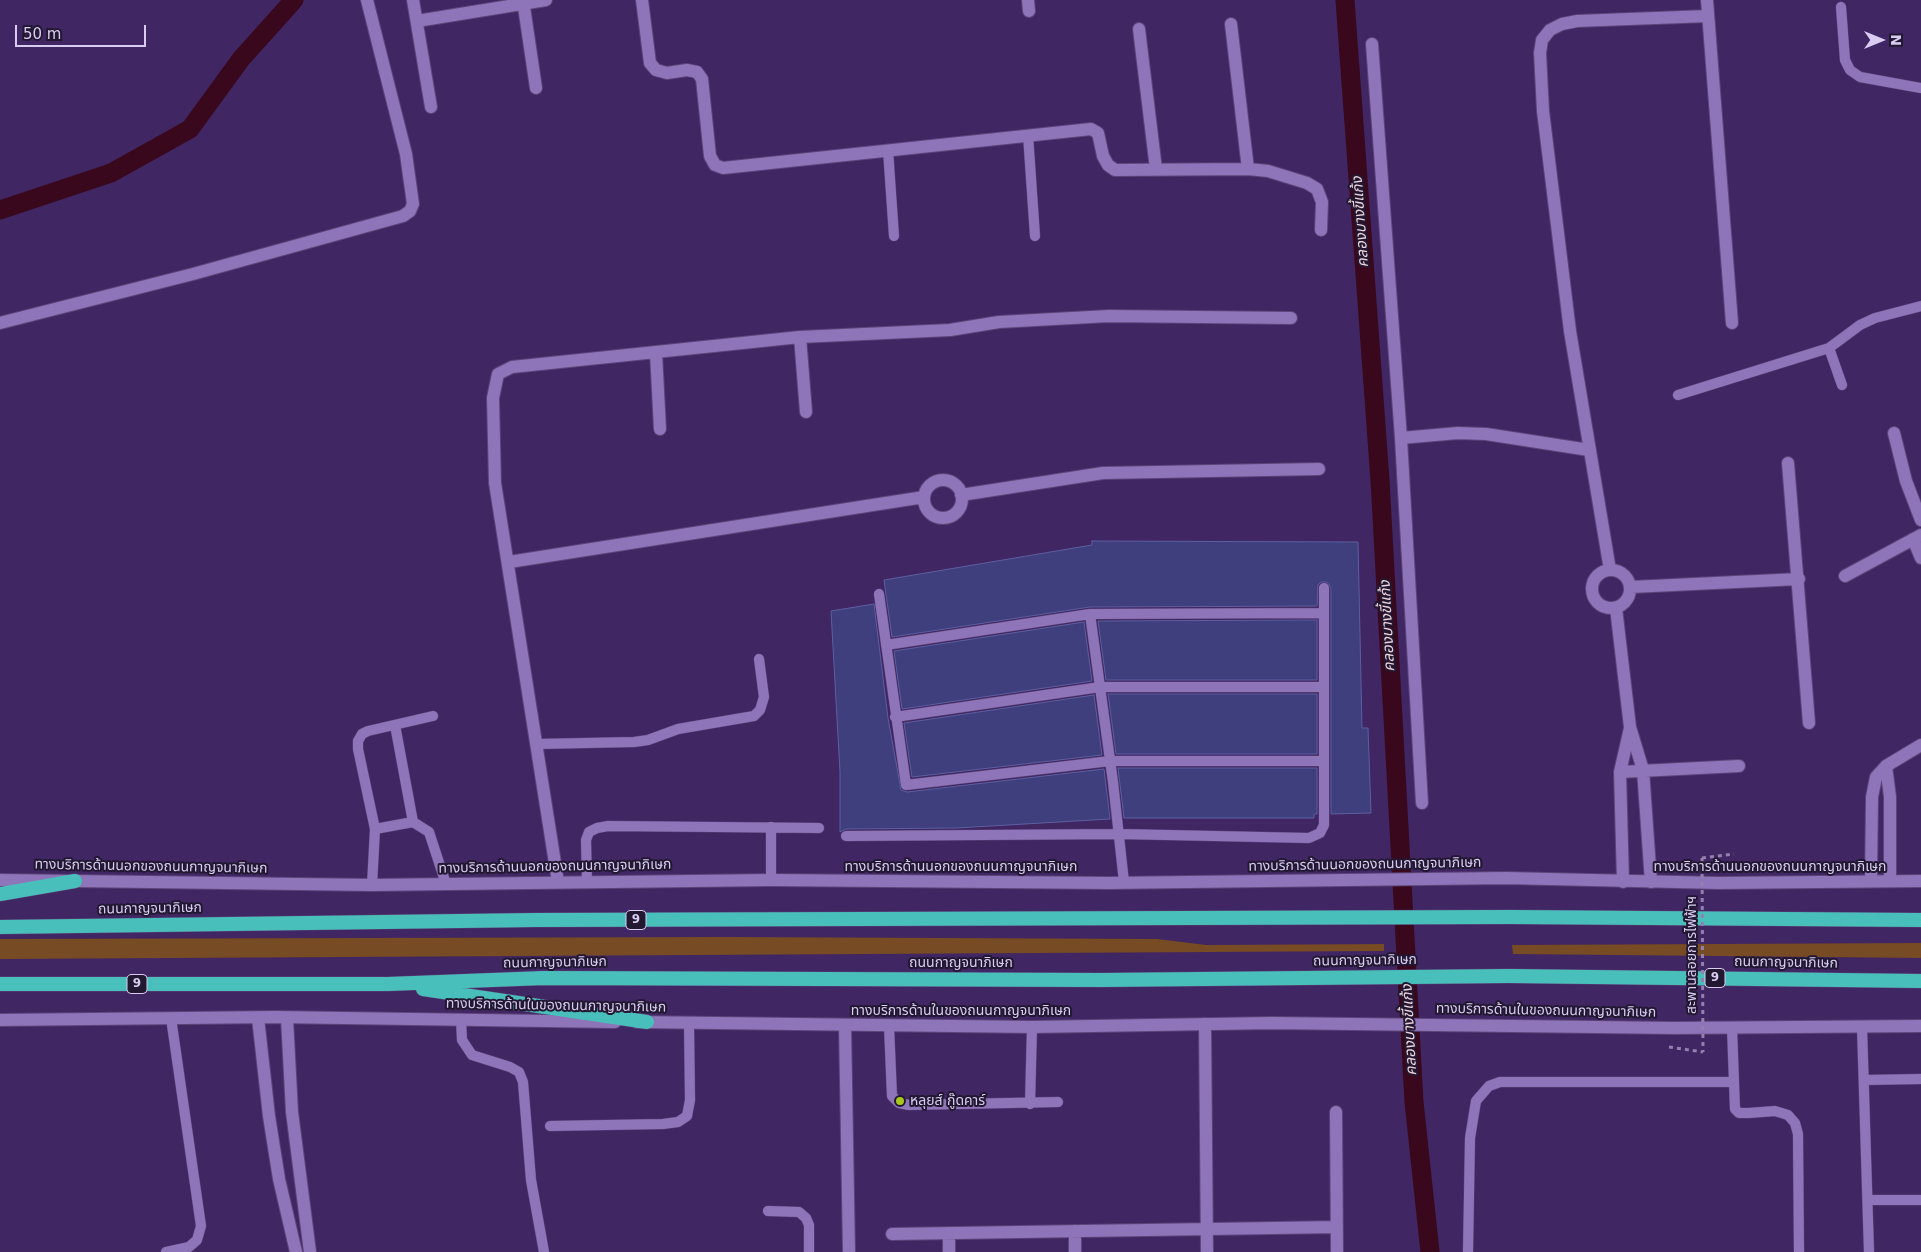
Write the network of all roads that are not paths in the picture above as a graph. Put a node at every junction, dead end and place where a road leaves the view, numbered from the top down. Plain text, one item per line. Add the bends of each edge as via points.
1 (367, 0) edge
2 (413, 0) edge
3 (546, 0) edge
4 (642, 0) edge
5 (1707, 0) edge
6 (523, 2) edge
7 (1841, 7) dead end
8 (1708, 16) junction
9 (417, 21) junction
10 (1231, 24) dead end
11 (1139, 29) dead end
12 (1372, 44) dead end
13 (536, 88) dead end
14 (1921, 88) edge
15 (431, 107) dead end
16 (1028, 135) junction
17 (888, 150) junction
18 (1248, 169) junction
19 (1156, 170) junction
20 (1320, 230) dead end
21 (894, 236) dead end
22 (1035, 236) dead end
23 (1921, 306) edge
24 (1290, 318) dead end
25 (0, 323) edge
26 (1732, 323) dead end
27 (800, 337) junction
28 (1829, 348) junction
29 (656, 353) junction
30 (1842, 385) dead end
31 (1678, 395) dead end
32 (806, 412) dead end
33 (660, 428) dead end
34 (1894, 432) dead end
35 (1401, 438) junction
36 (1589, 450) junction
37 (1788, 463) dead end
38 (1319, 469) dead end
39 (961, 495) junction
40 (924, 497) junction
41 (1921, 520) edge
42 (1917, 537) edge
43 (1921, 558) edge
44 (508, 562) junction
45 (1610, 570) junction
46 (1845, 576) dead end
47 (1799, 579) junction
48 (1631, 587) junction
49 (1324, 588) dead end
50 (879, 594) dead end
51 (1616, 608) junction
52 (1324, 613) junction
53 (1090, 614) junction
54 (886, 645) junction
55 (759, 659) dead end
56 (1100, 687) junction
57 (1324, 687) junction
58 (433, 716) dead end
59 (895, 717) junction
60 (1809, 724) dead end
61 (395, 726) junction
62 (1630, 727) junction
63 (537, 744) junction
64 (1921, 745) edge
65 (1110, 761) junction
66 (1324, 761) junction
67 (1740, 766) dead end
68 (1886, 766) junction
69 (1643, 770) junction
70 (1620, 772) junction
71 (1422, 803) dead end
72 (413, 822) junction
73 (771, 827) junction
74 (819, 828) dead end
75 (375, 829) junction
76 (1119, 834) junction
77 (846, 836) dead end
78 (0, 880) edge
79 (771, 880) junction
80 (1871, 880) junction
81 (75, 881) junction
82 (1890, 881) junction
83 (1921, 881) edge
84 (558, 882) junction
85 (587, 882) junction
86 (1124, 882) junction
87 (1623, 882) junction
88 (1651, 882) junction
89 (446, 884) junction
90 (372, 885) junction
91 (0, 894) edge
92 (1921, 920) edge
93 (0, 927) edge
94 (1921, 981) edge
95 (0, 984) edge
96 (388, 984) junction
97 (171, 1018) junction
98 (258, 1018) junction
99 (287, 1018) junction
100 (0, 1020) edge
101 (461, 1020) junction
102 (647, 1022) junction
103 (689, 1023) junction
104 (1205, 1024) junction
105 (846, 1025) junction
106 (889, 1026) junction
107 (1921, 1026) edge
108 (1032, 1027) junction
109 (1862, 1027) junction
110 (1732, 1028) junction
111 (1921, 1079) edge
112 (1864, 1080) junction
113 (1732, 1082) junction
114 (1058, 1102) dead end
115 (1030, 1104) junction
116 (1336, 1112) dead end
117 (550, 1126) dead end
118 (1868, 1200) junction
119 (1921, 1200) edge
120 (768, 1211) dead end
121 (1337, 1227) junction
122 (1207, 1229) junction
123 (1075, 1231) junction
124 (949, 1233) junction
125 (892, 1234) dead end
126 (166, 1252) edge
127 (296, 1252) edge
128 (310, 1252) edge
129 (544, 1252) edge
130 (809, 1252) edge
131 (848, 1252) edge
132 (949, 1252) edge
133 (1075, 1252) edge
134 (1207, 1252) edge
135 (1337, 1252) edge
136 (1468, 1252) edge
137 (1798, 1252) edge
138 (1870, 1252) edge

1 - 25 street via 406,154 413,204 410,211 403,216 193,274
2 - 9 street
3 - 6 street
4 - 17 street via 650,63 656,70 667,73 697,72 702,79 710,156 714,166 723,168
5 - 8 street
6 - 9 street
6 - 13 street
7 - 14 lane via 1845,60 1850,70 1860,77
8 - 26 street
8 - 36 street via 1577,21 1550,30 1542,40 1543,111 1570,331
9 - 15 street
10 - 18 street
11 - 19 street
12 - 35 street
16 - 17 street
16 - 19 street via 1091,129 1098,133 1103,156 1114,170
16 - 22 lane
17 - 21 lane
18 - 19 street
18 - 20 street via 1284,175 1317,189 1322,202
23 - 28 lane via 1875,318
24 - 27 street via 1109,316 999,322 950,330
27 - 29 street
27 - 32 street
28 - 30 lane
28 - 31 lane
29 - 33 street
29 - 44 street via 512,366 498,374 493,398 495,476
34 - 41 street via 1906,481
35 - 36 street via 1458,432
35 - 71 street
36 - 45 street
37 - 47 street
38 - 39 street via 1103,473
39 - 40 street via 952,482 939,480 928,486
39 - 40 street via 958,510 942,518 935,517 926,509
40 - 44 street
42 - 43 street
42 - 46 street
44 - 63 street
45 - 48 street via 1622,573
45 - 51 street via 1598,575 1592,588 1593,596 1602,606
47 - 48 street
47 - 60 street
48 - 51 street via 1628,600
49 - 52 lane
50 - 54 lane
51 - 62 street
52 - 53 lane
52 - 57 lane
53 - 54 lane
53 - 56 lane
54 - 59 lane
55 - 63 lane via 764,697 760,710 754,716 678,729 634,742
56 - 57 lane
56 - 59 lane
56 - 65 lane
57 - 66 lane
58 - 61 lane
59 - 65 lane via 904,783 910,787
61 - 72 lane
61 - 75 lane via 368,731 358,741
62 - 69 street
62 - 70 street
63 - 84 street
64 - 68 street
65 - 66 lane
65 - 76 lane
66 - 76 lane via 1324,825 1320,833 1309,838
67 - 69 street
68 - 80 street via 1876,777 1872,798
68 - 82 street via 1890,798
69 - 70 street
69 - 88 street
70 - 87 street
72 - 75 lane
72 - 89 lane via 428,832
73 - 74 lane
73 - 79 lane
73 - 85 lane via 597,828 588,832 586,840
75 - 90 lane
76 - 77 lane
76 - 86 lane
78 - 81 street, ทางบริการด้านนอกของถนนกาญจนาภิเษก
79 - 85 street, ทางบริการด้านนอกของถนนกาญจนาภิเษก
79 - 86 street, ทางบริการด้านนอกของถนนกาญจนาภิเษก
80 - 82 street, ทางบริการด้านนอกของถนนกาญจนาภิเษก
80 - 88 street, ทางบริการด้านนอกของถนนกาญจนาภิเษก
81 - 90 street, ทางบริการด้านนอกของถนนกาญจนาภิเษก
81 - 91 highway
82 - 83 street, ทางบริการด้านนอกของถนนกาญจนาภิเษก
84 - 85 street, ทางบริการด้านนอกของถนนกาญจนาภิเษก
84 - 89 street, ทางบริการด้านนอกของถนนกาญจนาภิเษก
86 - 87 street, ทางบริการด้านนอกของถนนกาญจนาภิเษก via 1506,878
87 - 88 street, ทางบริการด้านนอกของถนนกาญจนาภิเษก
89 - 90 street, ทางบริการด้านนอกของถนนกาญจนาภิเษก
92 - 93 highway, ถนนกาญจนาภิเษก / 9 via 536,920
94 - 96 highway, ถนนกาญจนาภิเษก / 9 via 1509,976 1271,979 544,978
95 - 96 highway, ถนนกาญจนาภิเษก / 9
96 - 102 highway
97 - 98 street, ทางบริการด้านในของถนนกาญจนาภิเษก
97 - 100 street, ทางบริการด้านในของถนนกาญจนาภิเษก
97 - 126 lane via 201,1226 197,1240 189,1246
98 - 99 street, ทางบริการด้านในของถนนกาญจนาภิเษก
98 - 127 street via 279,1179
99 - 101 street, ทางบริการด้านในของถนนกาญจนาภิเษก
99 - 128 street via 292,1112
101 - 102 street, ทางบริการด้านในของถนนกาญจนาภิเษก
101 - 129 lane via 462,1040 472,1055 510,1067 519,1072 523,1082 531,1180
102 - 103 street, ทางบริการด้านในของถนนกาญจนาภิเษก
103 - 105 street, ทางบริการด้านในของถนนกาญจนาภิเษก
103 - 117 lane via 690,1100 687,1116 678,1122 663,1124
104 - 108 street, ทางบริการด้านในของถนนกาญจนาภิเษก
104 - 110 street, ทางบริการด้านในของถนนกาญจนาภิเษก
104 - 122 street
105 - 106 street, ทางบริการด้านในของถนนกาญจนาภิเษก
105 - 131 street
106 - 108 street, ทางบริการด้านในของถนนกาญจนาภิเษก
106 - 115 lane via 892,1096 899,1103
107 - 109 street, ทางบริการด้านในของถนนกาญจนาภิเษก
108 - 115 lane
109 - 110 street, ทางบริการด้านในของถนนกาญจนาภิเษก
109 - 112 lane
110 - 113 lane
111 - 112 lane
112 - 118 lane
113 - 136 lane via 1500,1082 1489,1086 1476,1102 1470,1138
113 - 137 lane via 1734,1110 1739,1113 1775,1111 1788,1115 1795,1123 1798,1134
114 - 115 lane
116 - 121 street
118 - 119 lane
118 - 138 lane
120 - 130 lane via 800,1212 809,1225
121 - 122 street
121 - 135 street
122 - 123 street
122 - 134 street
123 - 124 street
123 - 133 street
124 - 125 street
124 - 132 street

